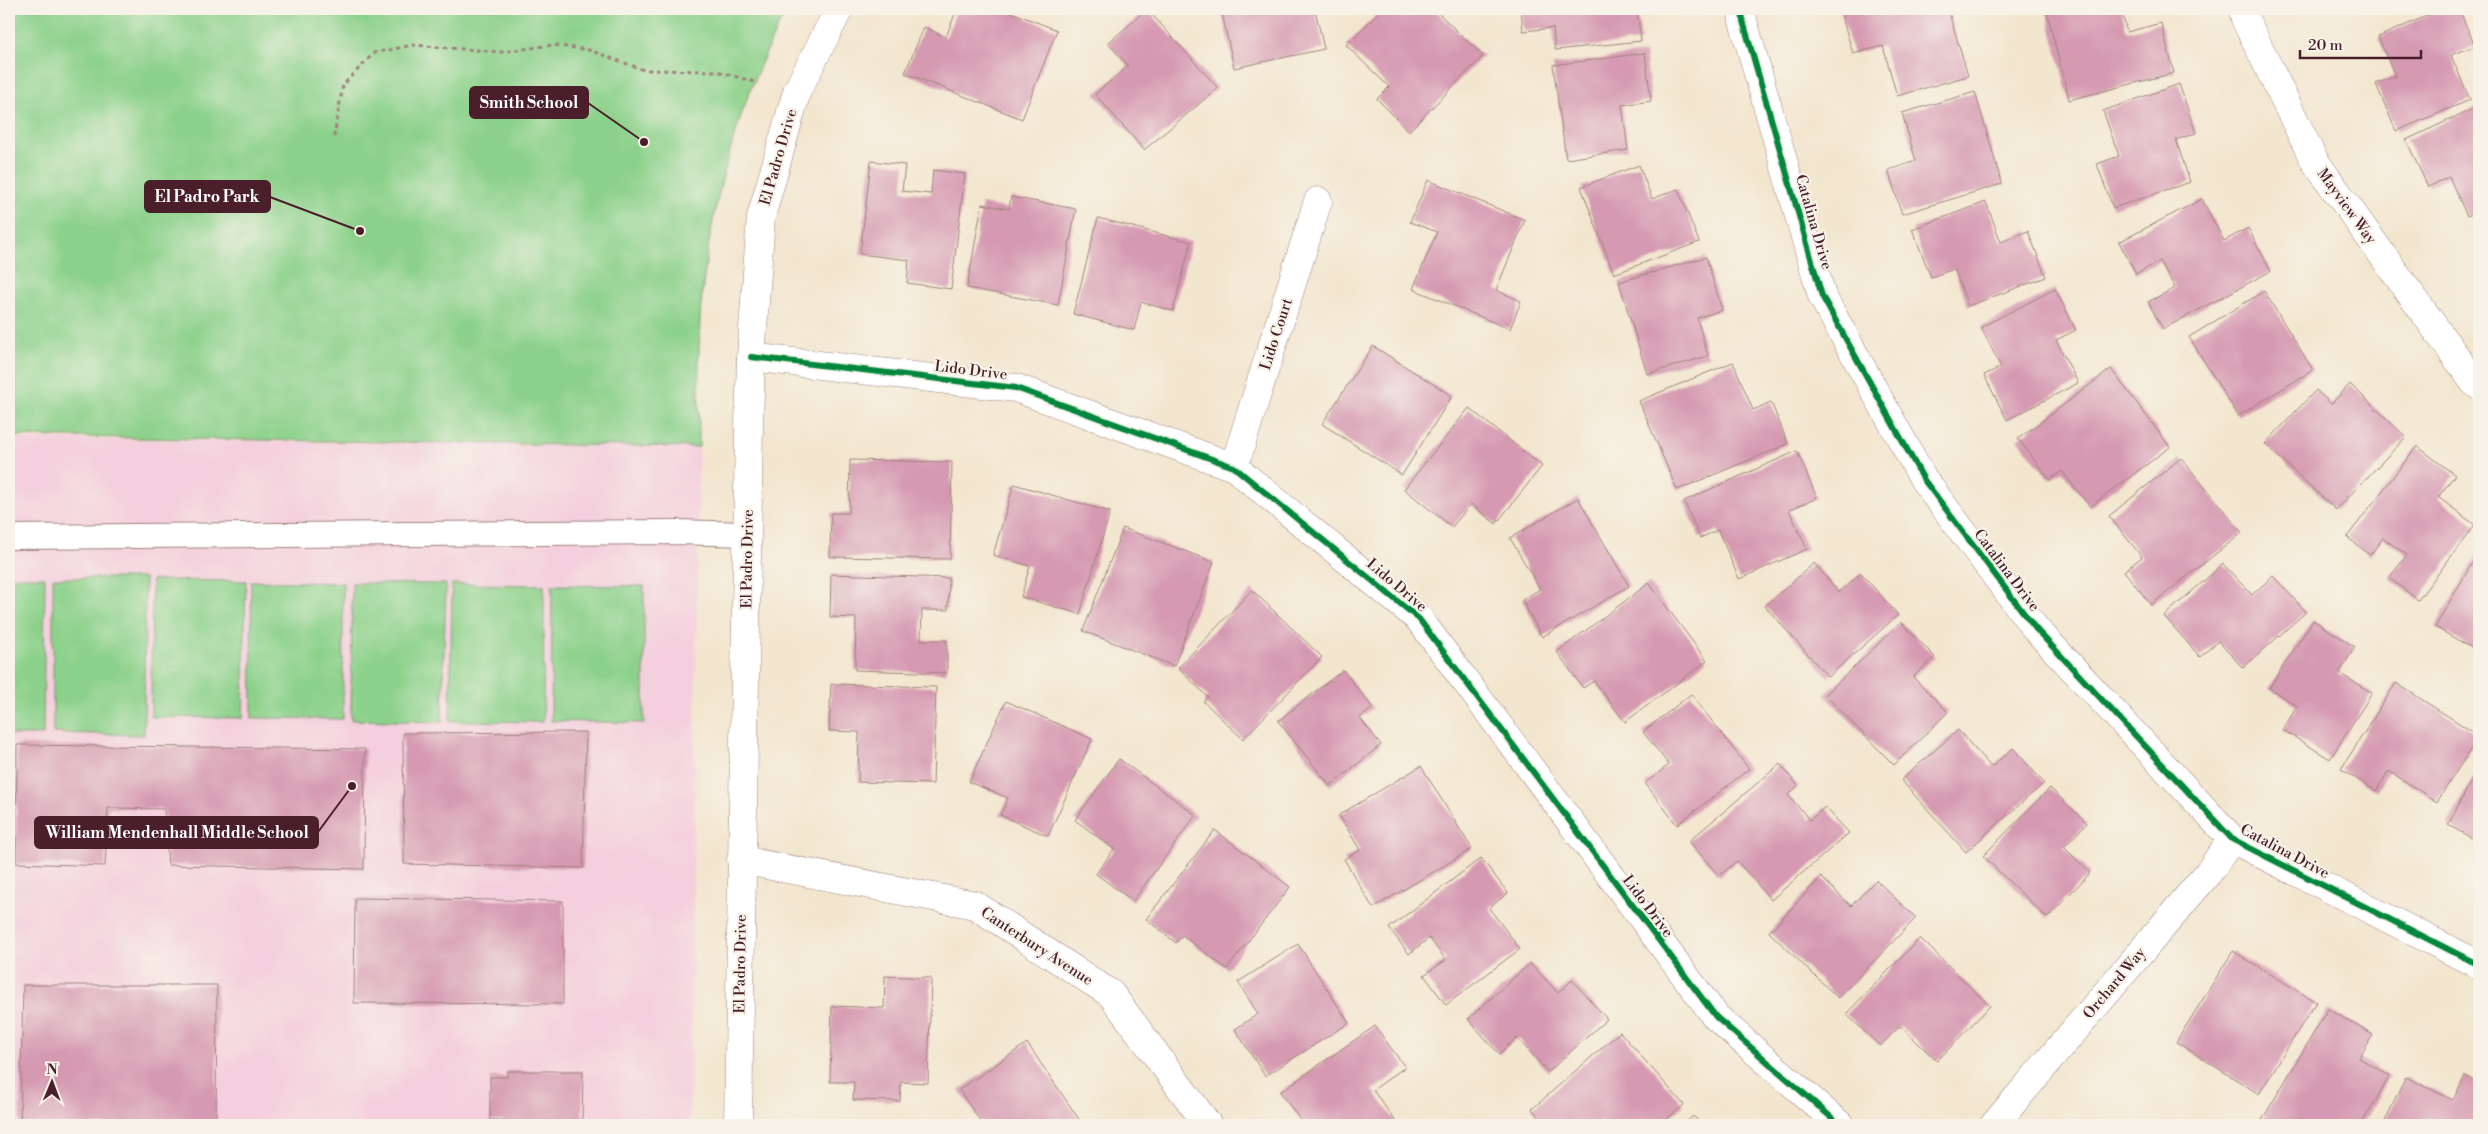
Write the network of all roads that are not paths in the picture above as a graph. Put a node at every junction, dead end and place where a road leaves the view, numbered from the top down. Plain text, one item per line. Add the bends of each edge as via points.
1 (839, 9) edge
2 (1742, 9) edge
3 (2243, 9) edge
4 (1318, 201) dead end
5 (751, 357) junction
6 (2479, 386) edge
7 (1234, 467) junction
8 (748, 534) junction
9 (9, 537) edge
10 (2232, 839) junction
11 (741, 860) junction
12 (2479, 966) edge
13 (738, 1125) edge
14 (1208, 1125) edge
15 (1840, 1125) edge
16 (1994, 1125) edge

1 - 5 street, El Padro Drive via 796,90 761,217
2 - 10 street, Catalina Drive via 1822,296 1924,480 2035,628
3 - 6 street, Mayview Way via 2314,160
4 - 7 street, Lido Court
5 - 7 street, Lido Drive via 1016,388
5 - 8 street, El Padro Drive
7 - 15 street, Lido Drive via 1419,619 1716,1017
8 - 9 lane
8 - 11 street, El Padro Drive
10 - 12 street, Catalina Drive
10 - 16 street, Orchard Way via 2208,872
11 - 13 street, El Padro Drive
11 - 14 street, Canterbury Avenue via 975,905 1111,994

